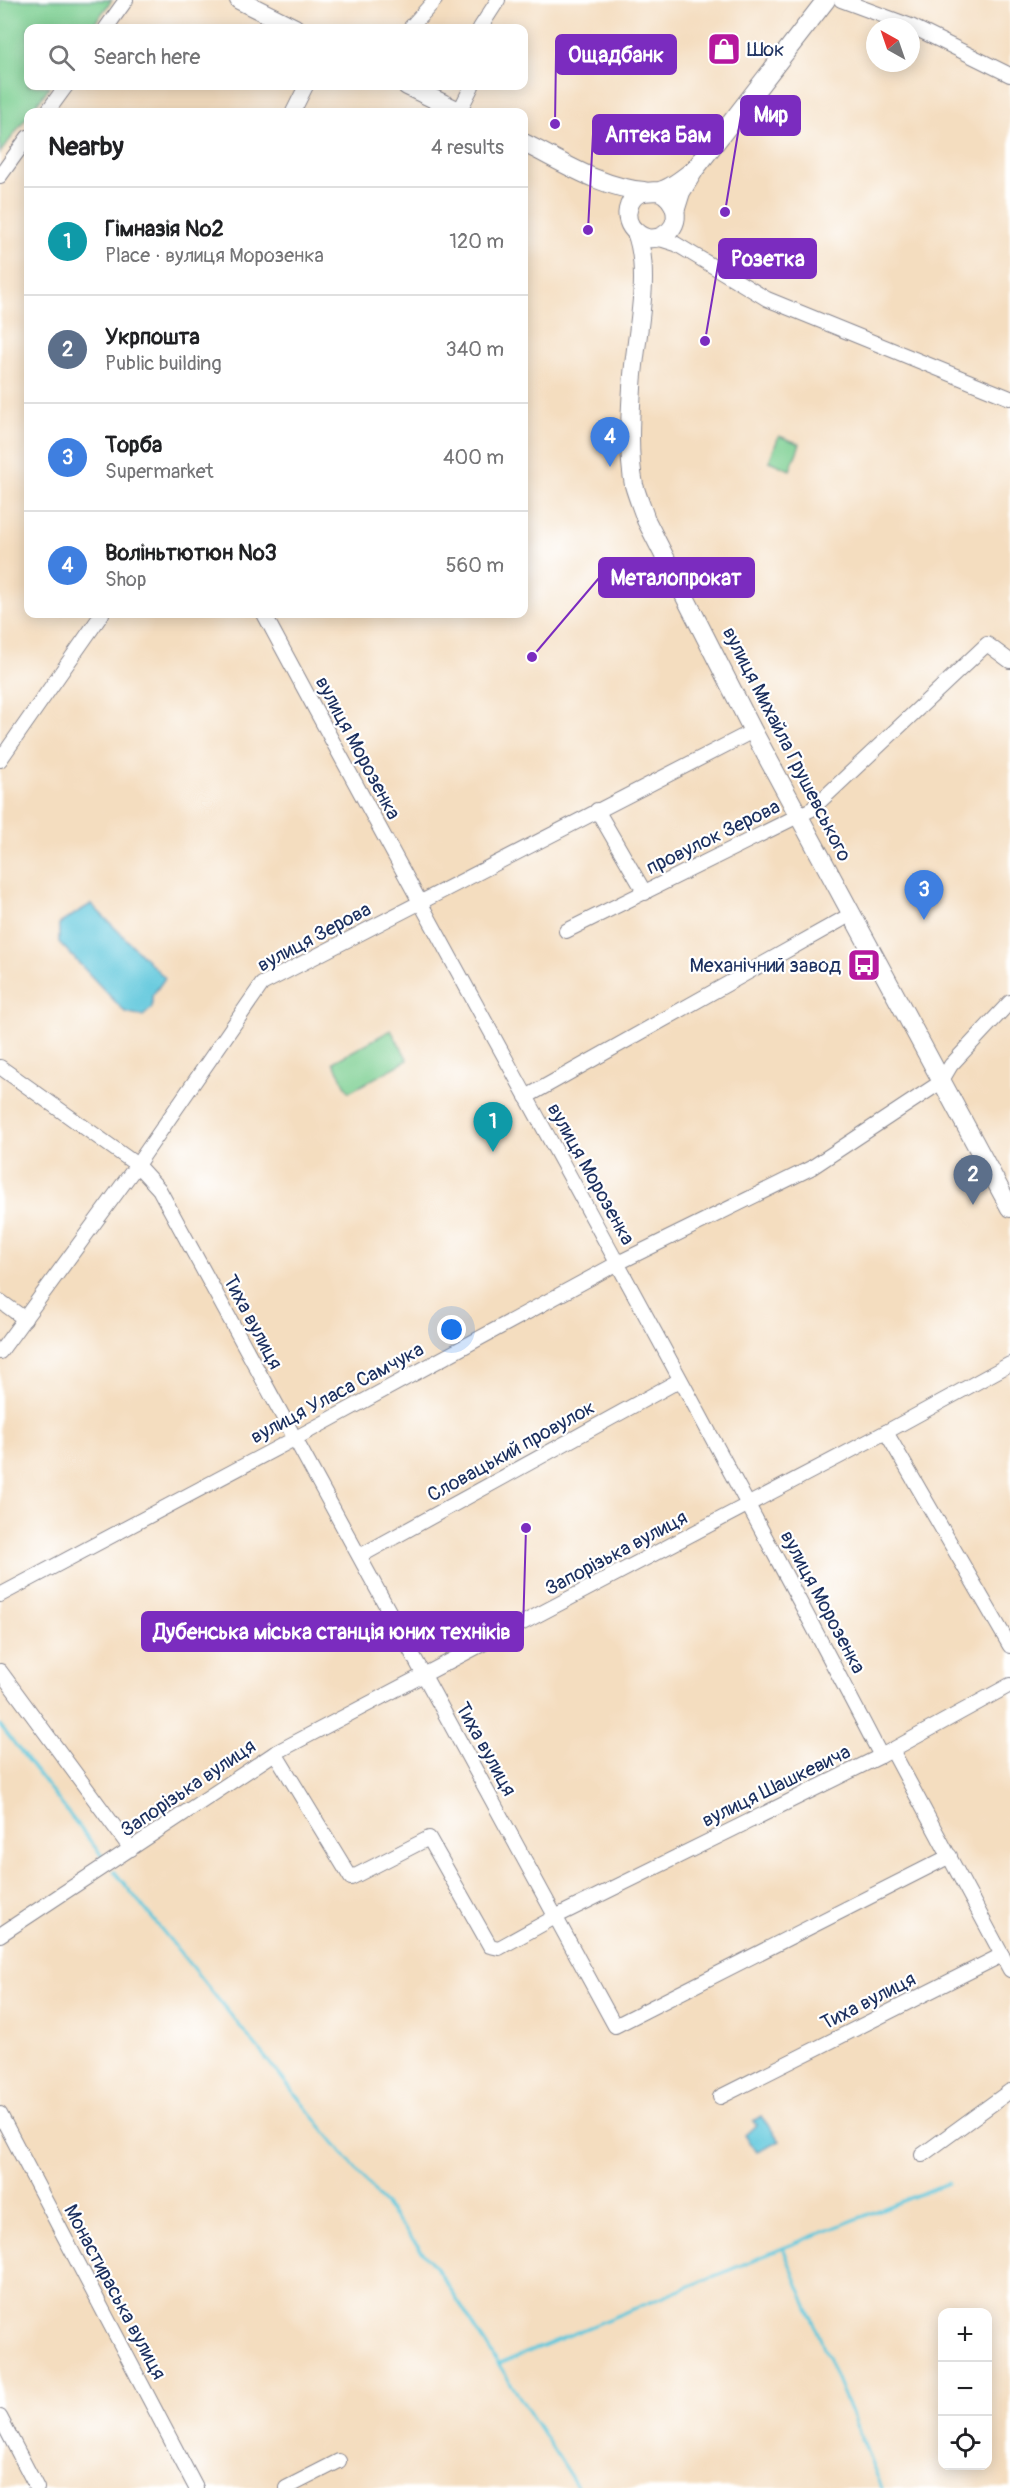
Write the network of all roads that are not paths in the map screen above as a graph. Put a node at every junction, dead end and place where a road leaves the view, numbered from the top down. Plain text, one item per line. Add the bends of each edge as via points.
1 (126, 0) edge
2 (239, 0) edge
3 (435, 0) edge
4 (498, 0) edge
5 (826, 0) edge
6 (841, 0) edge
7 (109, 24) edge
8 (287, 24) edge
9 (414, 24) edge
10 (483, 24) edge
11 (1010, 75) edge
12 (63, 90) edge
13 (304, 90) edge
14 (415, 90) edge
15 (470, 90) edge
16 (50, 108) edge
17 (295, 108) edge
18 (452, 108) edge
19 (462, 108) edge
20 (24, 143) edge
21 (528, 145) edge
22 (700, 164) junction
23 (0, 176) edge
24 (595, 178) junction
25 (651, 191) junction
26 (676, 214) junction
27 (627, 215) junction
28 (636, 232) junction
29 (657, 238) junction
30 (690, 252) junction
31 (642, 272) junction
32 (1010, 398) edge
33 (99, 618) edge
34 (266, 618) edge
35 (1010, 661) edge
36 (753, 731) junction
37 (0, 760) edge
38 (597, 810) junction
39 (799, 816) junction
40 (645, 893) junction
41 (419, 903) junction
42 (850, 915) junction
43 (566, 931) dead end
44 (1010, 1002) edge
45 (0, 1067) edge
46 (941, 1082) junction
47 (526, 1097) junction
48 (137, 1165) junction
49 (1010, 1208) edge
50 (618, 1263) junction
51 (0, 1301) edge
52 (25, 1319) junction
53 (0, 1352) edge
54 (1010, 1364) edge
55 (680, 1380) junction
56 (886, 1432) junction
57 (294, 1439) junction
58 (750, 1504) junction
59 (360, 1556) junction
60 (0, 1595) edge
61 (1010, 1646) edge
62 (0, 1671) edge
63 (424, 1676) junction
64 (1010, 1685) edge
65 (275, 1753) junction
66 (887, 1753) junction
67 (131, 1849) junction
68 (950, 1856) junction
69 (557, 1917) junction
70 (0, 1935) edge
71 (1002, 1955) junction
72 (1010, 1970) edge
73 (1010, 2091) edge
74 (720, 2097) dead end
75 (0, 2114) edge
76 (922, 2155) dead end
77 (0, 2417) edge
78 (339, 2461) dead end
79 (37, 2488) edge
80 (196, 2488) edge
81 (286, 2488) edge

1 - 7 street
2 - 8 main road
3 - 9 street
4 - 10 street
5 - 22 main road
6 - 11 street via 911,27
12 - 16 street
13 - 17 street
14 - 18 main road
15 - 19 street
20 - 23 street
21 - 24 main road
22 - 25 main road via 674,184
22 - 26 main road via 681,192
24 - 25 main road via 616,186
24 - 27 main road via 617,198
25 - 26 main road via 672,200
25 - 27 main road via 632,200
26 - 29 main road via 669,232
26 - 30 street
27 - 28 main road
28 - 29 main road via 642,237
28 - 31 main road, вулиця Михайла Грушевського
29 - 30 street
29 - 31 main road, вулиця Михайла Грушевського via 647,253
30 - 32 street via 767,299
31 - 36 main road, вулиця Михайла Грушевського via 632,388 634,485 646,520
33 - 37 street
34 - 41 street, вулиця Морозенка
35 - 39 street, провулок Зерова via 987,644 812,809
36 - 38 street, вулиця Зерова
36 - 39 main road, вулиця Михайла Грушевського
38 - 40 street, провулок Зерова
38 - 41 street, вулиця Зерова
39 - 40 street, провулок Зерова
39 - 42 main road, вулиця Михайла Грушевського
40 - 43 street, провулок Зерова
41 - 47 street, вулиця Морозенка
41 - 48 street, вулиця Зерова via 262,984
42 - 46 main road, вулиця Михайла Грушевського
42 - 47 street
44 - 46 street via 951,1065
45 - 48 street, Тиха вулиця
46 - 49 main road, вулиця Михайла Грушевського
46 - 50 street, вулиця Уласа Самчука via 811,1168
47 - 50 street, вулиця Морозенка
48 - 52 street, вулиця Зерова
48 - 57 street, Тиха вулиця via 159,1189
50 - 55 street, вулиця Морозенка
50 - 57 street, вулиця Уласа Самчука
51 - 52 street
52 - 53 street, вулиця Зерова
54 - 56 street, Запорізька вулиця
55 - 58 street, вулиця Морозенка
55 - 59 street, Словацький провулок
56 - 58 street, Запорізька вулиця
56 - 61 street
57 - 59 street, Тиха вулиця
57 - 60 street, вулиця Уласа Самчука
58 - 63 street, Запорізька вулиця
58 - 66 street, вулиця Морозенка
59 - 63 street, Тиха вулиця
62 - 67 street
63 - 65 street, Запорізька вулиця
63 - 69 street, Тиха вулиця
64 - 66 street, вулиця Шашкевича
65 - 67 street, Запорізька вулиця
65 - 69 street, вулиця Шашкевича via 351,1878 429,1838 490,1946 499,1948
66 - 68 street, вулиця Морозенка
66 - 69 street, вулиця Шашкевича
67 - 70 street, Запорізька вулиця
68 - 69 street, Тиха вулиця via 615,2026
68 - 71 street, вулиця Морозенка
71 - 72 street, вулиця Морозенка
71 - 74 street, Тиха вулиця
73 - 76 street
75 - 80 street, Монастираська вулиця
77 - 79 street
78 - 81 street

